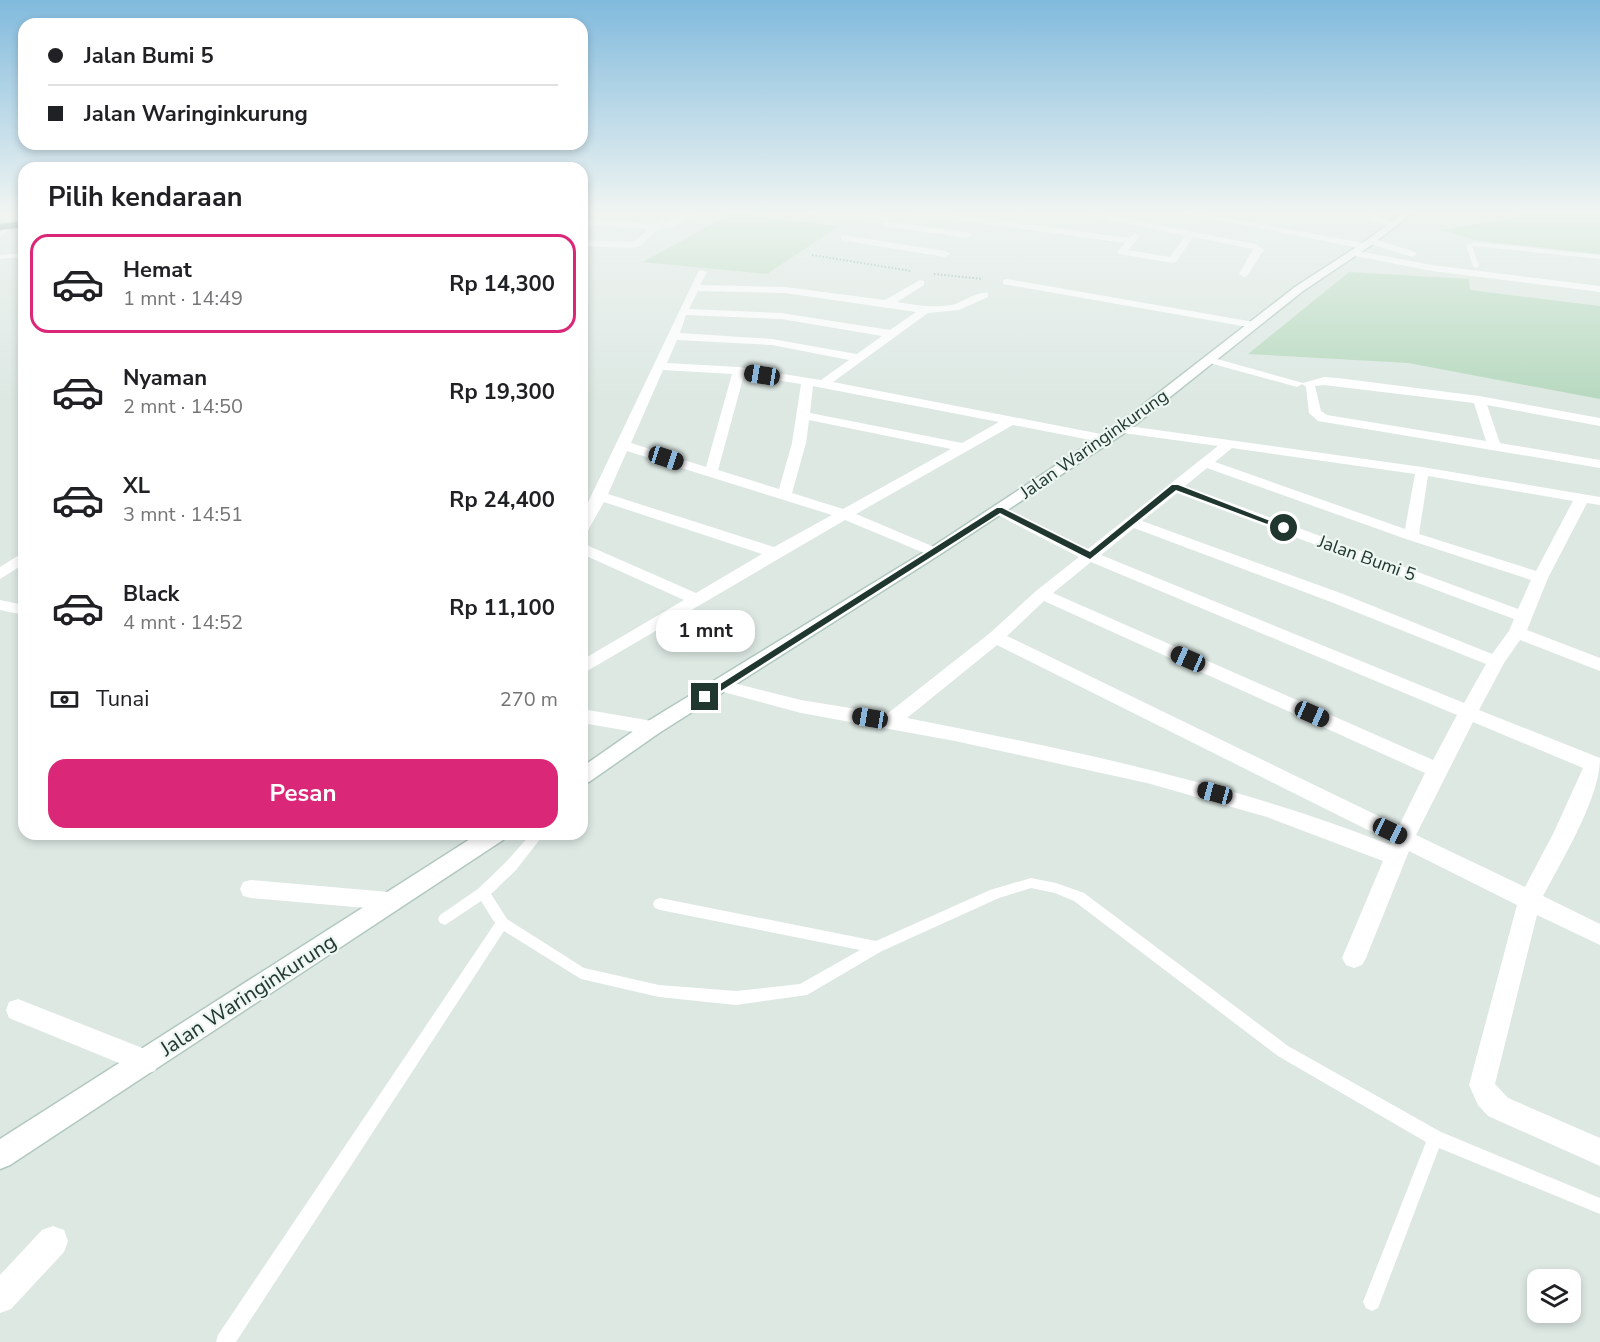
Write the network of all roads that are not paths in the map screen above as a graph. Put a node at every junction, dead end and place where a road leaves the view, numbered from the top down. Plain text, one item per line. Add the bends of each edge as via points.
1 (701, 274) edge
2 (1322, 274) edge
3 (1476, 274) edge
4 (1535, 274) edge
5 (920, 277) road end
6 (1007, 282) road end
7 (1600, 282) edge
8 (695, 288) junction
9 (1600, 290) edge
10 (984, 295) dead end
11 (887, 303) junction
12 (925, 310) junction
13 (682, 312) junction
14 (1254, 325) junction
15 (892, 334) junction
16 (673, 336) junction
17 (859, 358) junction
18 (1210, 360) junction
19 (659, 366) junction
20 (739, 371) junction
21 (808, 381) junction
22 (823, 384) junction
23 (1305, 385) junction
24 (1479, 400) junction
25 (802, 415) junction
26 (1012, 420) junction
27 (1600, 422) edge
28 (1121, 429) junction
29 (1106, 439) junction
30 (1229, 444) junction
31 (622, 445) junction
32 (1494, 446) junction
33 (963, 447) junction
34 (1206, 463) junction
35 (1600, 464) edge
36 (1422, 471) junction
37 (711, 472) junction
38 (1175, 487) junction
39 (784, 495) junction
40 (600, 496) junction
41 (1591, 500) edge
42 (999, 510) junction
43 (844, 514) junction
44 (588, 518) edge
45 (1134, 522) junction
46 (1411, 536) junction
47 (588, 551) edge
48 (934, 552) junction
49 (775, 553) junction
50 (1090, 556) junction
51 (18, 561) edge
52 (0, 574) edge
53 (1540, 578) junction
54 (1042, 594) junction
55 (696, 599) junction
56 (0, 605) edge
57 (18, 609) edge
58 (1521, 625) junction
59 (996, 638) junction
60 (1496, 662) junction
61 (588, 664) edge
62 (1600, 665) edge
63 (722, 686) junction
64 (1468, 714) junction
65 (588, 717) edge
66 (890, 721) junction
67 (652, 728) junction
68 (1597, 766) edge
69 (1437, 770) junction
70 (588, 773) edge
71 (486, 840) edge
72 (532, 840) edge
73 (1400, 847) junction
74 (251, 889) dead end
75 (483, 893) junction
76 (1530, 900) junction
77 (389, 901) junction
78 (660, 903) dead end
79 (445, 919) dead end
80 (502, 923) junction
81 (1600, 935) edge
82 (877, 946) junction
83 (1354, 958) dead end
84 (18, 1010) dead end
85 (146, 1062) junction
86 (1435, 1138) junction
87 (1600, 1152) edge
88 (0, 1155) edge
89 (1600, 1206) edge
90 (53, 1241) dead end
91 (0, 1298) edge
92 (1372, 1302) dead end
93 (225, 1342) edge

1 - 8 street
2 - 14 street, Jalan Waringinkurung
3 - 9 street
4 - 7 street
5 - 11 street
6 - 14 street
8 - 11 street via 785,290
8 - 13 street
10 - 12 street via 955,308
11 - 12 street
12 - 15 street
13 - 15 street via 780,316
13 - 16 street
14 - 18 street, Jalan Waringinkurung
15 - 17 street
16 - 17 street via 772,342
16 - 19 street
17 - 22 street
18 - 23 street
18 - 28 street, Jalan Waringinkurung
19 - 20 street
19 - 31 street
20 - 21 street
20 - 37 street
21 - 22 street
21 - 25 street
22 - 26 street
23 - 24 street via 1338,382
23 - 32 street via 1315,413 1323,418
24 - 27 street
24 - 32 street
25 - 33 street
25 - 39 street via 799,443
26 - 29 street
26 - 33 street
28 - 29 street, Jalan Waringinkurung
28 - 30 street
29 - 42 street, Jalan Waringinkurung
30 - 34 street
30 - 36 street
31 - 37 street
31 - 40 street
32 - 35 street
33 - 43 street
34 - 38 street
34 - 46 street
36 - 41 street
36 - 46 street
37 - 39 street
38 - 45 street
38 - 58 street, Jalan Bumi 5
39 - 43 street
40 - 44 street
40 - 49 street
41 - 53 street
42 - 48 street, Jalan Waringinkurung
42 - 50 street
43 - 48 street
43 - 49 street
45 - 50 street
45 - 60 street
46 - 53 street
47 - 55 street
48 - 63 street, Jalan Waringinkurung
49 - 55 street
50 - 54 street
50 - 64 street
51 - 52 street
53 - 58 street
54 - 59 street
54 - 69 street
55 - 61 street
56 - 57 street
58 - 60 street
58 - 62 street, Jalan Bumi 5
59 - 66 street
59 - 73 street
60 - 64 street
63 - 66 street via 788,704
63 - 67 street, Jalan Waringinkurung
64 - 68 street
64 - 69 street
65 - 67 street
66 - 73 street via 1065,756 1238,799
67 - 70 street, Jalan Waringinkurung
68 - 76 street
69 - 73 street
71 - 77 street, Jalan Waringinkurung
72 - 75 lane
73 - 76 street
73 - 83 street
74 - 77 street
75 - 79 lane
75 - 80 lane
76 - 81 street
76 - 87 street via 1482,1085 1498,1107
77 - 85 street, Jalan Waringinkurung
78 - 82 lane
80 - 82 lane via 581,973 659,991 736,998 802,990
80 - 93 lane
82 - 86 lane via 995,894 1031,883 1056,888 1079,897 1283,1051
84 - 85 street
85 - 88 street, Jalan Waringinkurung
86 - 89 lane
86 - 92 lane
90 - 91 street

